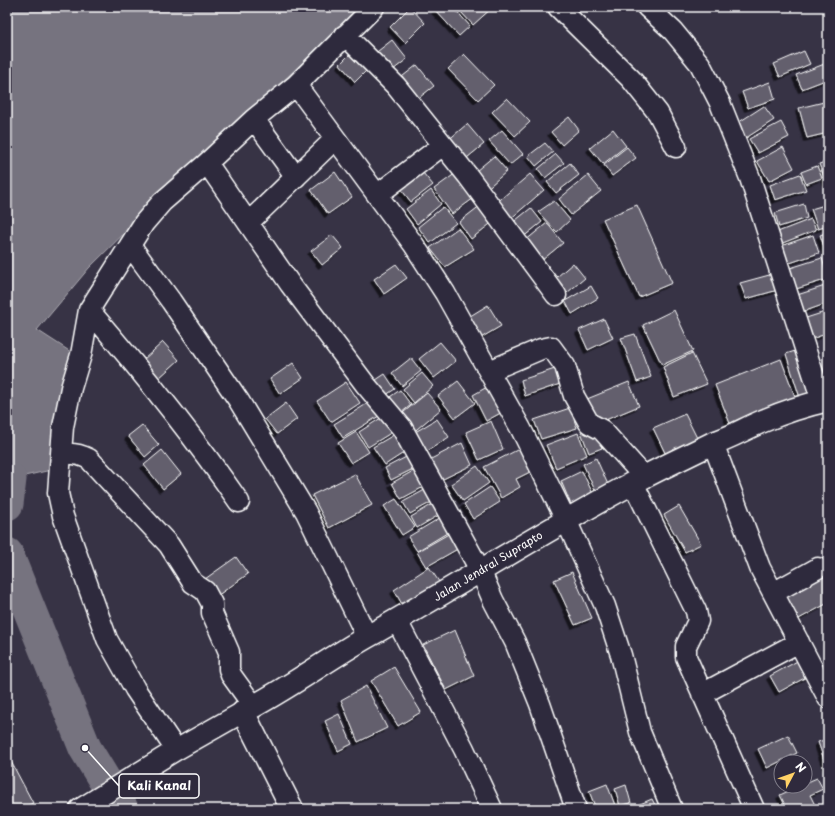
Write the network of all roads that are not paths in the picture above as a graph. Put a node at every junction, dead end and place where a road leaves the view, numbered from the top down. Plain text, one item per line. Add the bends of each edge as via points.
1 (374, 7) edge
2 (558, 7) edge
3 (647, 7) edge
4 (345, 35) junction
5 (296, 85) junction
6 (254, 119) junction
7 (335, 139) junction
8 (443, 145) junction
9 (676, 147) dead end
10 (207, 163) junction
11 (296, 176) junction
12 (377, 196) junction
13 (248, 223) junction
14 (130, 245) junction
15 (556, 295) dead end
16 (89, 310) junction
17 (489, 371) junction
18 (825, 400) edge
19 (712, 444) junction
20 (61, 455) junction
21 (638, 480) junction
22 (239, 502) dead end
23 (566, 520) junction
24 (818, 568) dead end
25 (480, 570) junction
26 (773, 593) junction
27 (397, 621) junction
28 (367, 637) junction
29 (799, 642) junction
30 (702, 694) junction
31 (828, 698) edge
32 (248, 710) junction
33 (169, 755) junction
34 (86, 806) edge
35 (292, 809) edge
36 (492, 809) edge
37 (576, 809) edge
38 (672, 809) edge
39 (754, 809) edge

1 - 4 street
2 - 9 street via 631,79 658,113
3 - 18 street via 673,31 700,64 720,103 750,178
4 - 5 street
4 - 8 street via 396,86
5 - 6 street
5 - 7 street
6 - 10 street
6 - 11 street
7 - 11 street
7 - 12 street
8 - 12 street
8 - 15 street
10 - 13 street
10 - 14 street via 162,202
11 - 13 street
12 - 17 street via 414,245 441,287
13 - 25 street via 364,384 402,428
14 - 16 street
14 - 28 street via 171,300 239,401 306,512
16 - 20 street via 63,427
16 - 22 street via 144,374 213,463
17 - 21 street via 551,347 565,366 574,396 589,423 602,430 637,469
17 - 23 street
18 - 19 main road, Jalan Jendral Suprapto via 796,408
19 - 21 main road, Jalan Jendral Suprapto
19 - 26 street via 760,568
20 - 32 street via 69,453 89,459 169,545 193,583 205,591 229,652 231,676
20 - 33 street via 58,493 63,516 106,639
21 - 23 main road, Jalan Jendral Suprapto
21 - 30 street via 698,616 686,646 686,657
23 - 25 main road, Jalan Jendral Suprapto
23 - 38 street via 605,606 621,654 640,732
24 - 26 street
25 - 27 main road, Jalan Jendral Suprapto
25 - 37 street via 515,642 540,704
26 - 29 street
27 - 28 main road, Jalan Jendral Suprapto
27 - 36 street via 464,749
28 - 32 main road, Jalan Jendral Suprapto
29 - 30 street
29 - 31 street
30 - 39 street
32 - 33 street, Jalan Jendral Suprapto
32 - 35 main road
33 - 34 street, Jalan Jendral Suprapto

